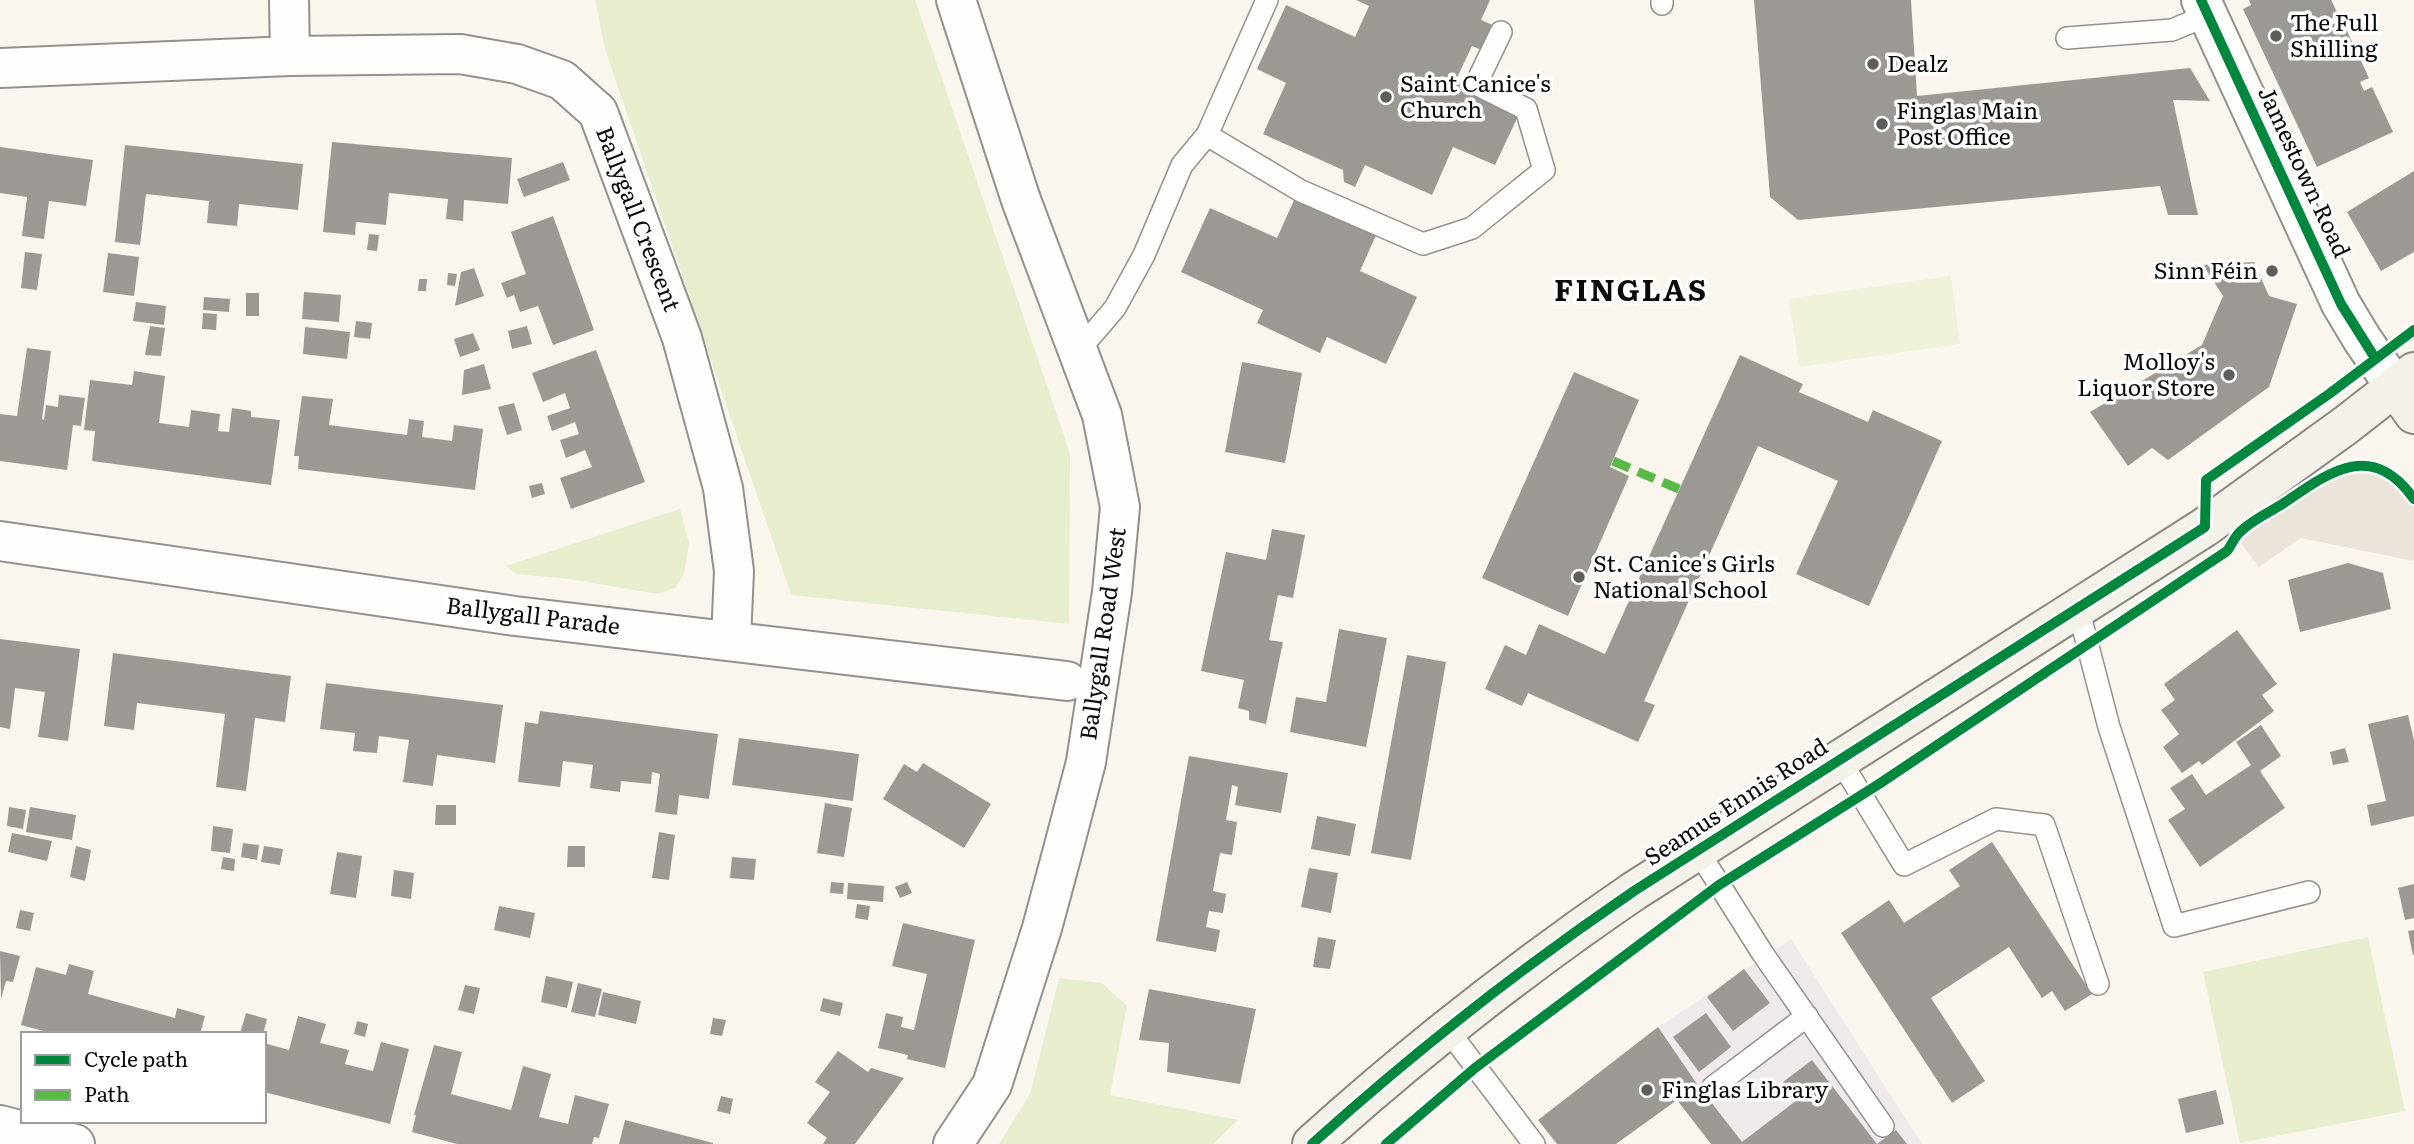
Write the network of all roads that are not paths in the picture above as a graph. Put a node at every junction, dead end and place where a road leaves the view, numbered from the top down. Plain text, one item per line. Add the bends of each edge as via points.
1 (289, 0) edge
2 (956, 0) edge
3 (1267, 0) edge
4 (2205, 8) edge
5 (1501, 32) dead end
6 (2067, 38) dead end
7 (290, 56) junction
8 (0, 68) edge
9 (1207, 135) junction
10 (1079, 350) junction
11 (2408, 391) edge
12 (0, 541) edge
13 (2078, 608) junction
14 (731, 640) junction
15 (1067, 681) dead end
16 (1840, 760) junction
17 (1698, 851) junction
18 (2309, 892) dead end
19 (2098, 984) dead end
20 (1807, 1016) junction
21 (1447, 1029) junction
22 (1713, 1087) dead end
23 (0, 1125) edge
24 (1883, 1126) dead end
25 (75, 1144) edge
26 (953, 1144) edge
27 (1312, 1144) edge
28 (1534, 1144) edge

1 - 7 street
2 - 10 street, Ballygall Road West via 1021,201
3 - 9 lane
4 - 6 lane via 2172,30
4 - 11 street, Jamestown Road via 2341,304 2362,340
5 - 9 lane via 1476,84 1526,109 1544,170 1472,228 1423,244 1301,191
7 - 8 street, Ballygall Crescent
7 - 14 street, Ballygall Crescent via 460,54 517,64 562,80 598,112 682,338 723,488 734,571
9 - 10 lane via 1182,165 1144,255 1115,308
10 - 26 street, Ballygall Road West via 1102,415 1120,507 1086,762 1042,928 992,1084
11 - 13 main road, Seamus Ennis Road
12 - 14 street, Ballygall Parade via 515,616
13 - 16 main road, Seamus Ennis Road
13 - 18 lane via 2109,727 2174,926
14 - 15 street, Ballygall Parade
16 - 17 main road, Seamus Ennis Road
16 - 19 lane via 1904,865 1996,819 2043,825
17 - 20 lane
17 - 21 main road, Seamus Ennis Road via 1564,938
20 - 22 lane
20 - 24 lane
21 - 27 main road, Seamus Ennis Road
21 - 28 lane
23 - 25 street

